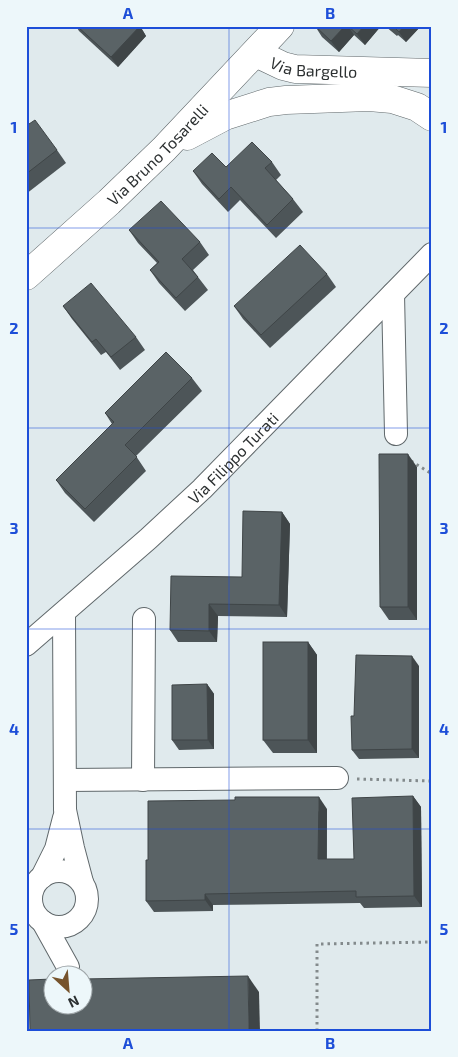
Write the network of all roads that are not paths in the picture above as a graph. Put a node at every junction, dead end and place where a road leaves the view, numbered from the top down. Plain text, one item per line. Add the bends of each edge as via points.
1 (280, 26) edge
2 (256, 53) junction
3 (432, 73) edge
4 (286, 100) junction
5 (432, 117) edge
6 (164, 149) junction
7 (432, 254) edge
8 (31, 270) edge
9 (393, 294) junction
10 (396, 434) road end
11 (64, 613) junction
12 (144, 619) dead end
13 (26, 645) edge
14 (336, 778) road end
15 (65, 780) junction
16 (143, 780) junction
17 (65, 810) junction
18 (82, 882) junction
19 (35, 883) edge
20 (34, 914) edge
21 (80, 918) junction

1 - 2 street, Via Bruno Tosarelli
2 - 3 street, Via Bargello via 295,69
2 - 4 street, Via Bargello via 262,73
2 - 6 street, Via Bruno Tosarelli
4 - 5 street, Via Bargello via 392,99 417,107
4 - 6 street, Via Bargello via 224,116
6 - 8 street, Via Bruno Tosarelli
7 - 9 street, Via Filippo Turati
9 - 10 street
9 - 11 street, Via Filippo Turati via 202,489
11 - 13 street, Via Filippo Turati
11 - 15 street
12 - 16 street
14 - 16 street
15 - 16 street
15 - 17 street
17 - 18 street
17 - 19 street via 56,849
18 - 19 street via 68,872 59,871 50,872
18 - 21 street via 88,900
19 - 20 street via 31,901
20 - 21 street via 58,927 66,927
20 - 21 street via 68,967 71,942

